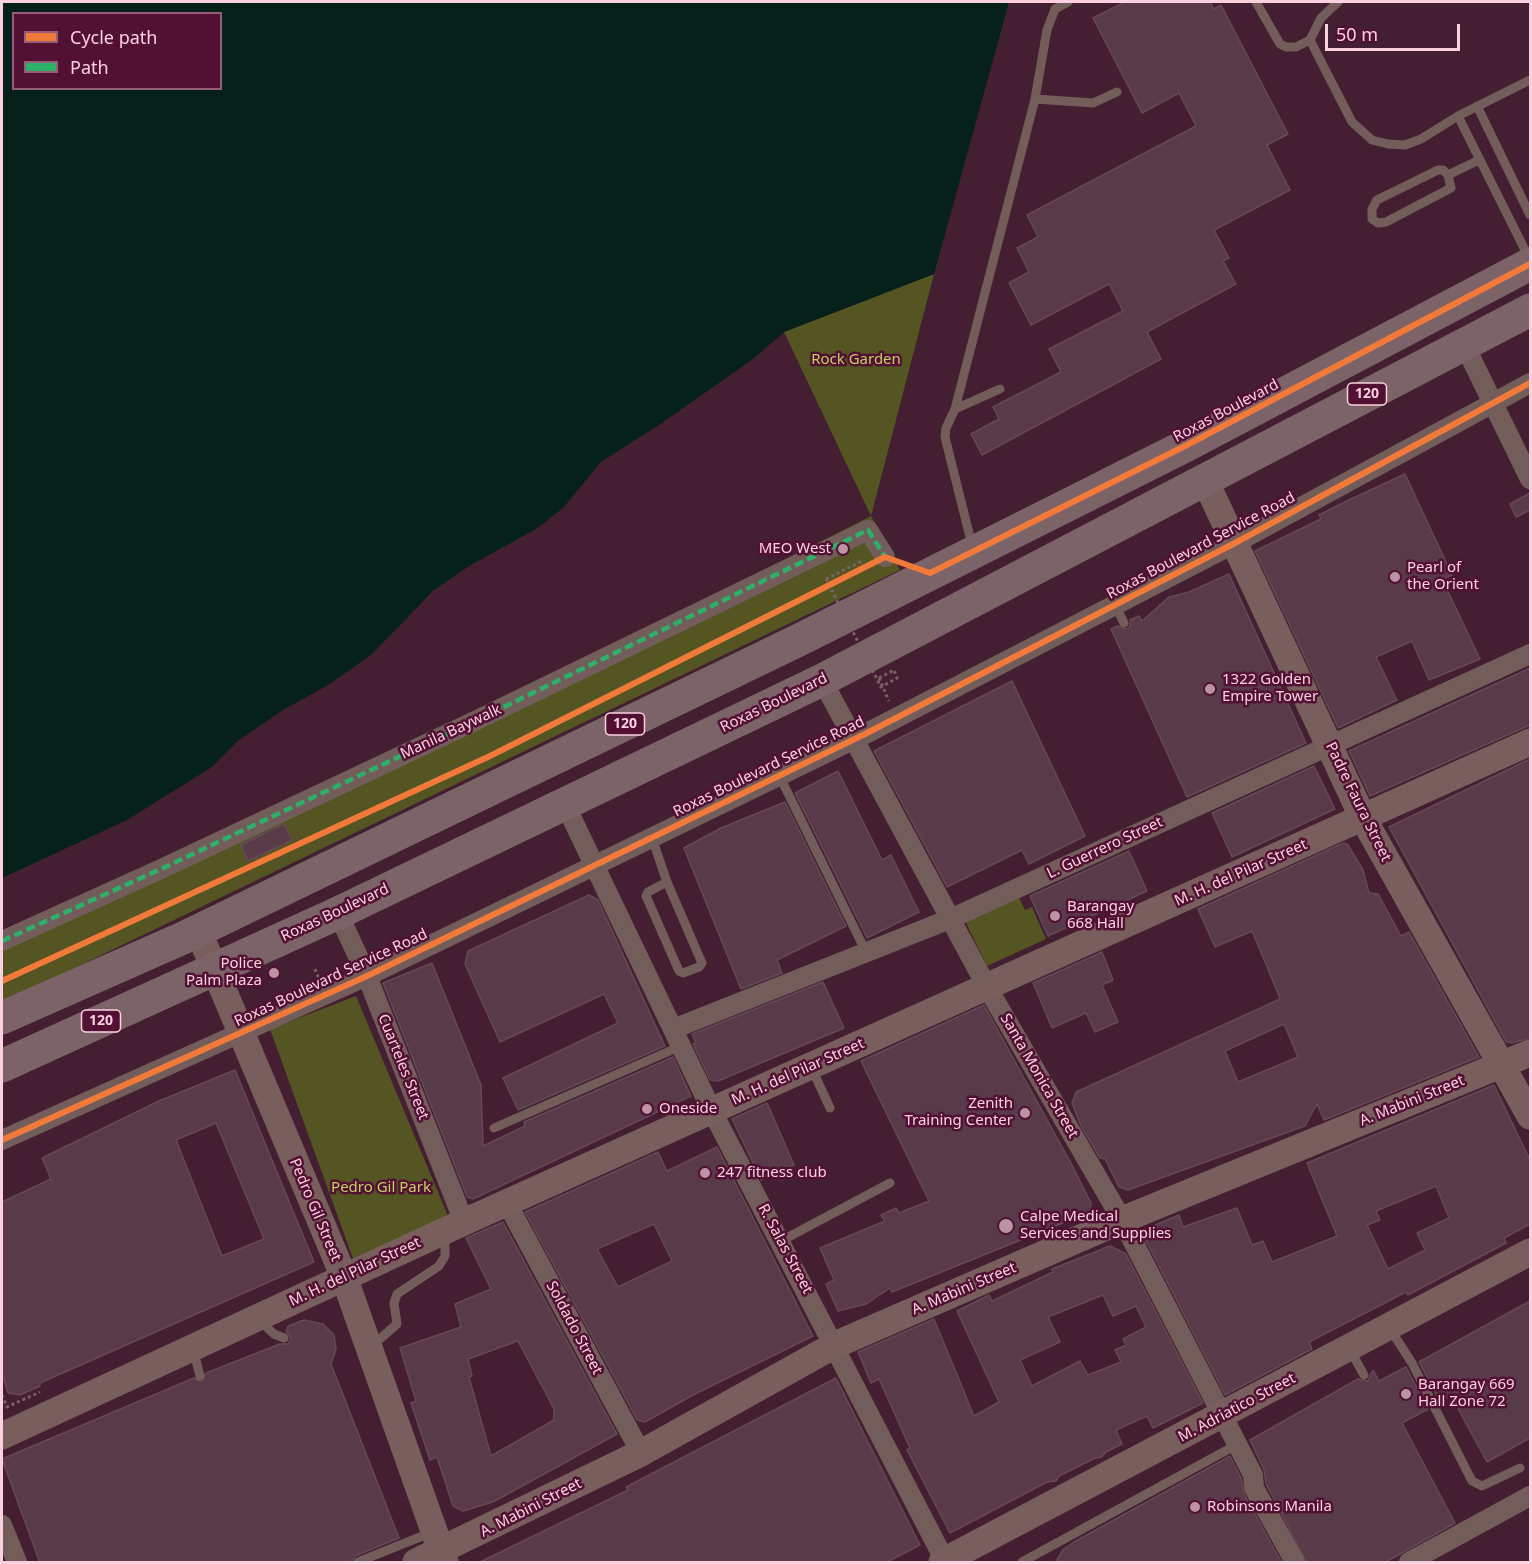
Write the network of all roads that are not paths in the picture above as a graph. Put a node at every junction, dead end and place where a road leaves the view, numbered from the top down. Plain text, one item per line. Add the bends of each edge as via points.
1 (1068, 2) edge
2 (1256, 2) edge
3 (1338, 2) edge
4 (1310, 40) junction
5 (1530, 80) edge
6 (1117, 92) dead end
7 (1035, 99) junction
8 (1477, 106) junction
9 (1458, 116) junction
10 (1479, 160) junction
11 (1448, 176) junction
12 (1530, 215) edge
13 (1530, 263) edge
14 (1530, 310) edge
15 (1464, 344) junction
16 (1530, 383) edge
17 (1000, 389) dead end
18 (1493, 403) junction
19 (955, 409) junction
20 (1203, 478) junction
21 (1530, 479) edge
22 (1236, 543) junction
23 (974, 551) junction
24 (885, 557) dead end
25 (1115, 605) junction
26 (1124, 623) dead end
27 (1530, 654) edge
28 (822, 680) junction
29 (854, 739) junction
30 (1530, 742) edge
31 (1330, 745) junction
32 (779, 775) junction
33 (565, 804) junction
34 (1363, 818) junction
35 (652, 838) junction
36 (595, 865) junction
37 (667, 882) junction
38 (338, 913) junction
39 (950, 919) junction
40 (198, 930) junction
41 (2, 941) edge
42 (866, 952) junction
43 (214, 968) junction
44 (367, 976) junction
45 (987, 987) junction
46 (2, 1018) edge
47 (240, 1034) junction
48 (677, 1038) junction
49 (1530, 1053) edge
50 (1503, 1064) junction
51 (2, 1066) edge
52 (811, 1066) junction
53 (830, 1108) dead end
54 (711, 1111) junction
55 (1530, 1116) edge
56 (494, 1128) dead end
57 (2, 1140) edge
58 (890, 1183) dead end
59 (507, 1203) junction
60 (1122, 1220) junction
61 (455, 1227) junction
62 (781, 1241) junction
63 (1530, 1252) edge
64 (344, 1277) junction
65 (256, 1318) junction
66 (1389, 1327) junction
67 (284, 1338) dead end
68 (835, 1345) junction
69 (193, 1347) junction
70 (370, 1347) junction
71 (1349, 1348) junction
72 (1364, 1375) dead end
73 (200, 1376) dead end
74 (1222, 1416) junction
75 (2, 1436) edge
76 (1238, 1444) junction
77 (640, 1453) junction
78 (1521, 1468) dead end
79 (1253, 1474) junction
80 (1530, 1496) edge
81 (2, 1525) edge
82 (430, 1554) edge
83 (944, 1562) edge
84 (17, 1563) edge
85 (358, 1563) edge
86 (1022, 1563) edge
87 (1295, 1563) edge
88 (1310, 1563) edge
89 (1409, 1563) edge

1 - 7 lane via 1055,9 1051,18
2 - 4 lane via 1280,44 1296,46
3 - 4 lane via 1321,18
4 - 9 lane via 1352,122 1372,140 1405,145
5 - 8 lane
6 - 7 lane via 1093,103
7 - 19 lane
8 - 9 lane
8 - 12 lane
9 - 10 lane
10 - 11 lane
10 - 13 lane
11 - 11 lane via 1438,170 1377,200 1372,219 1386,222 1451,188
13 - 23 highway, Roxas Boulevard / 120 via 1187,445
14 - 15 highway, Roxas Boulevard / 120
15 - 18 street
15 - 20 highway, Roxas Boulevard / 120
16 - 18 street, Roxas Boulevard Service Road
17 - 19 lane
18 - 21 street
18 - 22 street, Roxas Boulevard Service Road
19 - 23 lane via 945,437
20 - 22 main road, Padre Faura Street
20 - 28 highway, Roxas Boulevard / 120
22 - 25 street, Roxas Boulevard Service Road
22 - 31 main road, Padre Faura Street
23 - 40 highway, Roxas Boulevard / 120 via 799,640
24 - 41 street, Manila Baywalk via 868,530 475,721
25 - 26 lane
25 - 29 street, Roxas Boulevard Service Road
27 - 31 street, L. Guerrero Street
28 - 29 street, Santa Monica Street
28 - 33 highway, Roxas Boulevard / 120
29 - 32 street, Roxas Boulevard Service Road
29 - 39 street, Santa Monica Street
30 - 34 main road, M. H. del Pilar Street
31 - 34 main road, Padre Faura Street
31 - 39 street, L. Guerrero Street
32 - 35 street, Roxas Boulevard Service Road
32 - 42 lane
33 - 36 street, R. Salas Street
33 - 38 highway, Roxas Boulevard / 120
34 - 45 main road, M. H. del Pilar Street
34 - 50 main road, Padre Faura Street
35 - 36 street, Roxas Boulevard Service Road
35 - 37 lane
36 - 44 street, Roxas Boulevard Service Road
36 - 48 street, R. Salas Street
37 - 37 lane via 702,963 683,973 646,896
38 - 43 highway, Roxas Boulevard / 120
38 - 44 street, Cuarteles Street
39 - 42 street, L. Guerrero Street
39 - 45 street, Santa Monica Street
40 - 43 main road, Pedro Gil Street
40 - 46 highway, Roxas Boulevard / 120
42 - 48 street, L. Guerrero Street
43 - 47 main road, Pedro Gil Street
43 - 51 highway, Roxas Boulevard / 120
44 - 47 street, Roxas Boulevard Service Road
44 - 61 street, Cuarteles Street
45 - 52 main road, M. H. del Pilar Street
45 - 60 street, Santa Monica Street
47 - 57 street, Roxas Boulevard Service Road
47 - 64 main road, Pedro Gil Street
48 - 54 street, R. Salas Street
48 - 56 lane
49 - 50 main road, A. Mabini Street
50 - 55 main road, Padre Faura Street
50 - 60 main road, A. Mabini Street
52 - 53 lane
52 - 54 main road, M. H. del Pilar Street
54 - 59 main road, M. H. del Pilar Street
54 - 62 street, R. Salas Street
58 - 62 lane
59 - 61 main road, M. H. del Pilar Street
59 - 77 street, Soldado Street
60 - 68 main road, A. Mabini Street
60 - 74 street, Santa Monica Street
61 - 64 main road, M. H. del Pilar Street
61 - 70 lane via 439,1266 397,1294 397,1324
62 - 68 street, R. Salas Street
63 - 66 main road, M. Adriatico Street
64 - 65 main road, M. H. del Pilar Street
64 - 70 main road, Pedro Gil Street
65 - 67 lane
65 - 69 main road, M. H. del Pilar Street
66 - 71 main road, M. Adriatico Street
66 - 78 lane via 1472,1481 1482,1486
68 - 77 main road, A. Mabini Street
68 - 83 street, R. Salas Street
69 - 73 lane
69 - 75 main road, M. H. del Pilar Street
70 - 82 main road, Pedro Gil Street
71 - 72 lane
71 - 74 main road, M. Adriatico Street
74 - 76 street, Santa Monica Street
74 - 83 main road, M. Adriatico Street
76 - 79 street, Santa Monica Street
76 - 86 lane
77 - 82 main road, A. Mabini Street
79 - 87 street, Santa Monica Street via 1254,1488
79 - 88 street, Santa Monica Street via 1265,1482
80 - 89 street
81 - 84 street
82 - 85 lane

